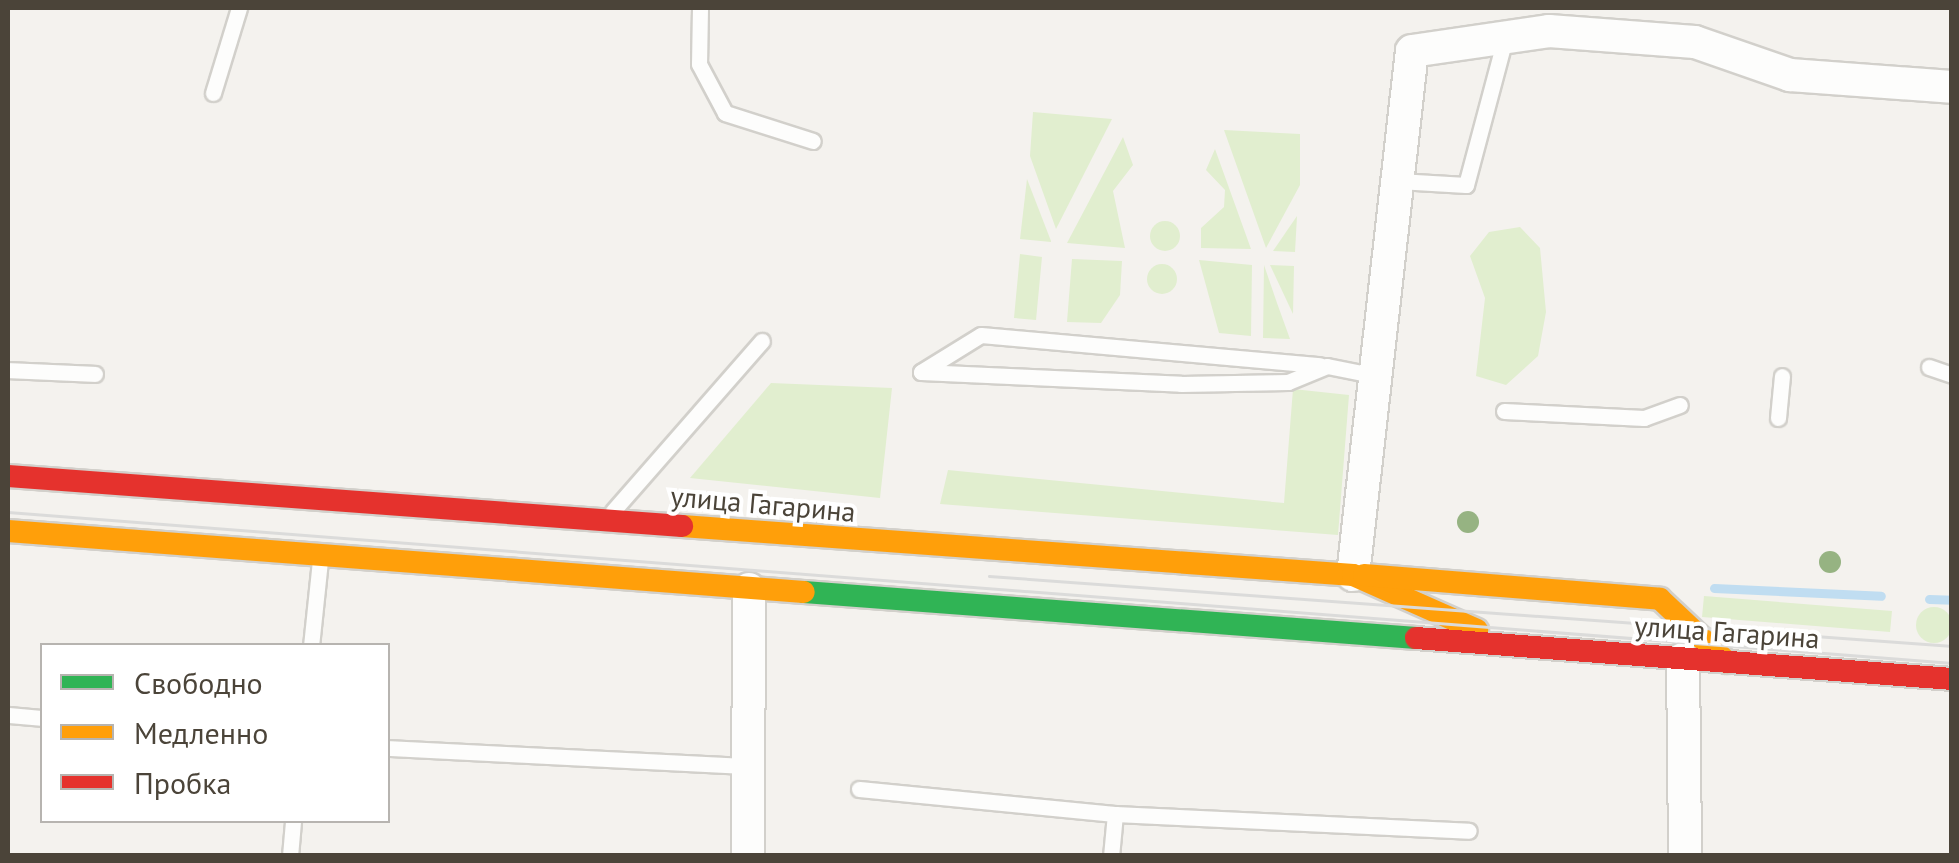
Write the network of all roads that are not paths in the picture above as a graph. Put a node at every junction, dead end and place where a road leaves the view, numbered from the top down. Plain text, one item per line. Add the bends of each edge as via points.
1 (239, 8) edge
2 (700, 8) edge
3 (1504, 42) junction
4 (1952, 87) edge
5 (213, 94) dead end
6 (813, 140) dead end
7 (1398, 181) junction
8 (762, 341) dead end
9 (1327, 366) junction
10 (1928, 367) dead end
11 (8, 370) edge
12 (94, 374) dead end
13 (1372, 375) junction
14 (1952, 375) edge
15 (1782, 376) dead end
16 (1680, 406) dead end
17 (1504, 411) dead end
18 (1778, 418) dead end
19 (8, 476) edge
20 (604, 522) junction
21 (8, 531) edge
22 (320, 555) junction
23 (1352, 574) junction
24 (749, 589) junction
25 (311, 643) edge
26 (1498, 644) junction
27 (1683, 658) junction
28 (1727, 662) junction
29 (1952, 680) edge
30 (8, 715) edge
31 (40, 718) edge
32 (390, 748) edge
33 (748, 766) junction
34 (859, 790) dead end
35 (1116, 814) junction
36 (293, 823) edge
37 (1469, 831) dead end
38 (755, 854) edge
39 (290, 856) edge
40 (1111, 856) edge
41 (1685, 856) edge

1 - 5 lane
2 - 6 lane via 699,64 725,113
3 - 4 street via 1549,31 1695,42 1790,75
3 - 7 lane via 1466,185
3 - 7 street via 1412,51
7 - 13 street
8 - 20 lane
9 - 9 lane via 1288,382 1181,384 922,372 981,335
9 - 13 lane
10 - 14 lane
11 - 12 lane
13 - 23 street
15 - 18 lane
16 - 17 lane via 1644,418
19 - 20 main road, улица Гагарина
20 - 23 main road, улица Гагарина
21 - 22 main road, улица Гагарина
22 - 24 main road, улица Гагарина
22 - 25 lane
23 - 26 main road, улица Гагарина
23 - 28 main road via 1660,600
24 - 26 main road, улица Гагарина
24 - 33 street
26 - 27 main road, улица Гагарина
27 - 28 main road, улица Гагарина
27 - 41 street
28 - 29 main road, улица Гагарина
30 - 31 lane
32 - 33 lane
33 - 38 street
34 - 35 lane
35 - 37 lane
35 - 40 lane
36 - 39 lane

